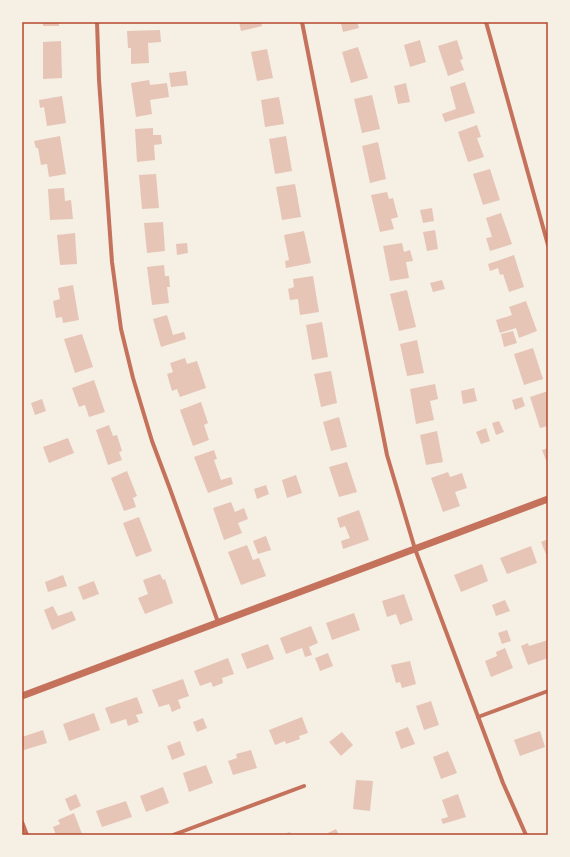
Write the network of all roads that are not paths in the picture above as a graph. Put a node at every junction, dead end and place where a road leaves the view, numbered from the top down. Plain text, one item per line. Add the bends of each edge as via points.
1 (98, 22) edge
2 (302, 22) edge
3 (486, 22) edge
4 (548, 245) edge
5 (548, 499) edge
6 (416, 549) junction
7 (218, 622) junction
8 (548, 691) edge
9 (22, 696) edge
10 (478, 717) junction
11 (304, 786) dead end
12 (22, 822) edge
13 (27, 835) edge
14 (173, 835) edge
15 (526, 835) edge

1 - 7 street via 99,80 112,262 121,329 152,441
2 - 6 street via 387,455
3 - 4 street
5 - 6 street
6 - 7 street
6 - 10 street
7 - 9 street
8 - 10 street
10 - 15 street
11 - 14 street
12 - 13 street

